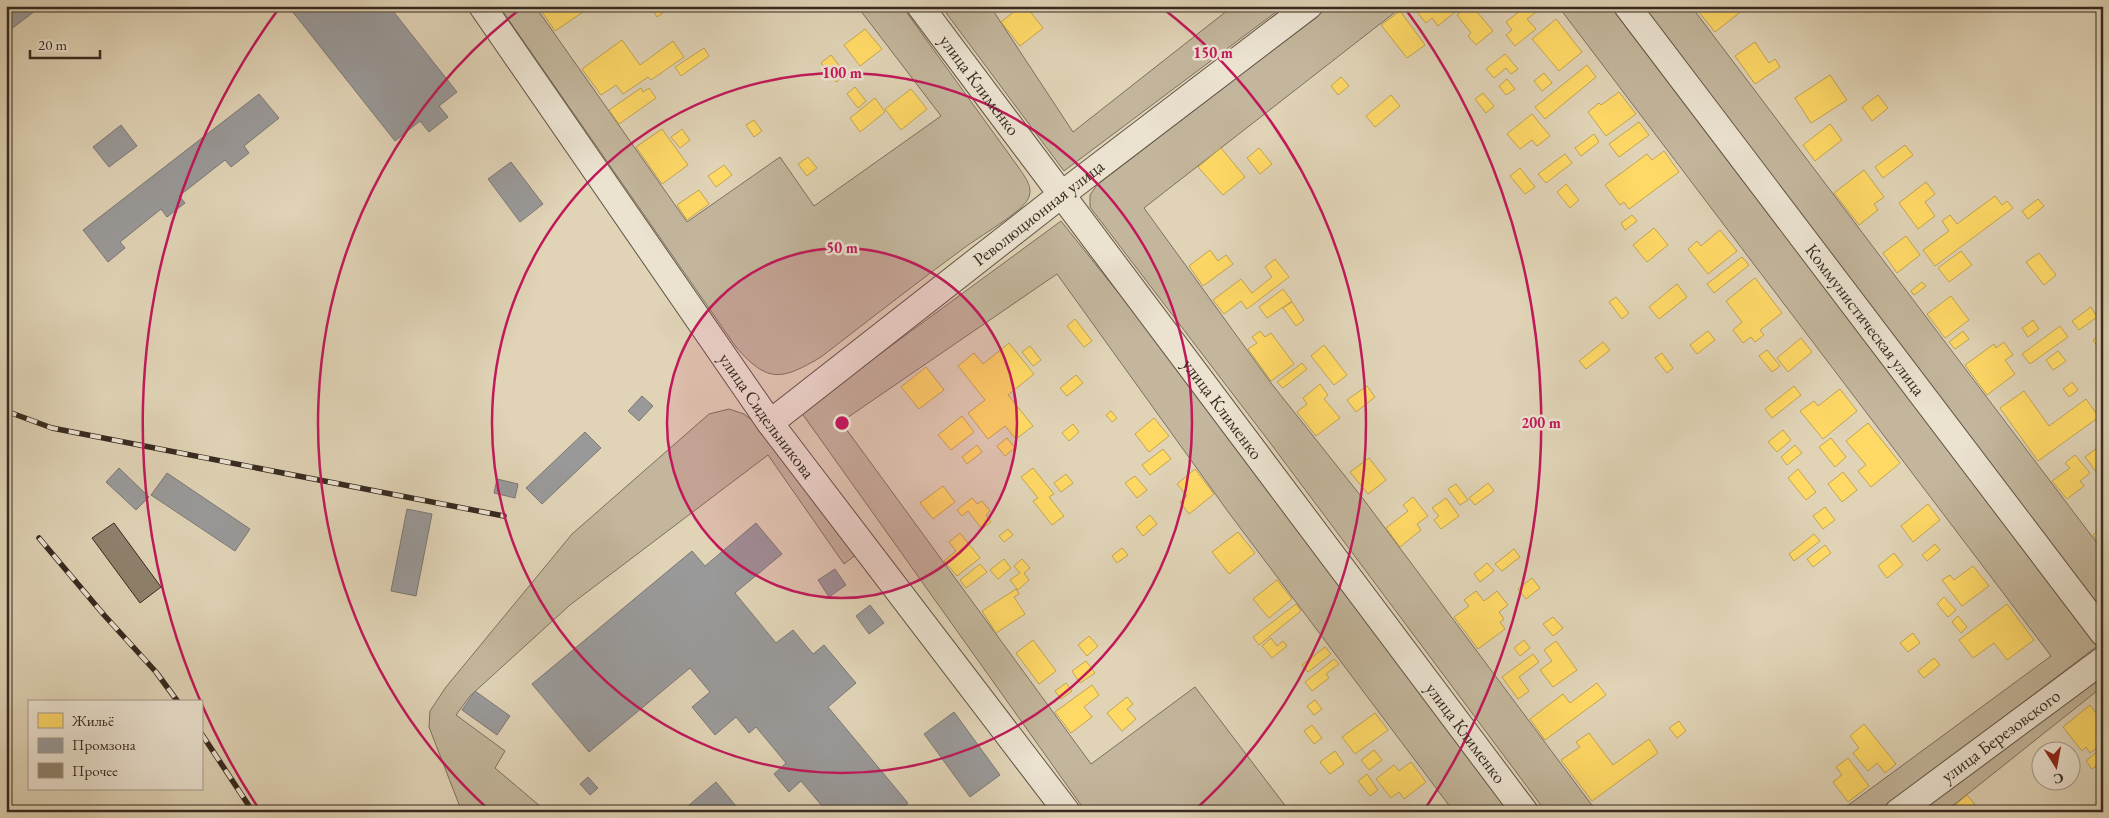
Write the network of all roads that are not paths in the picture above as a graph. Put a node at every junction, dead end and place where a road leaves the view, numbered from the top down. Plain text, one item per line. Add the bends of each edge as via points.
1 (482, 6) edge
2 (920, 6) edge
3 (1309, 6) edge
4 (1627, 6) edge
5 (1061, 195) junction
6 (770, 423) junction
7 (2103, 633) edge
8 (2103, 660) edge
9 (1067, 812) edge
10 (1525, 812) edge
11 (1898, 812) edge

1 - 6 street, улица Сидельникова
2 - 5 street, улица Клименко
3 - 5 street, Революционная улица
4 - 7 street, Коммунистическая улица
5 - 6 street, Революционная улица
5 - 10 street, улица Клименко
6 - 9 street, улица Сидельникова
8 - 11 street, улица Березовского

